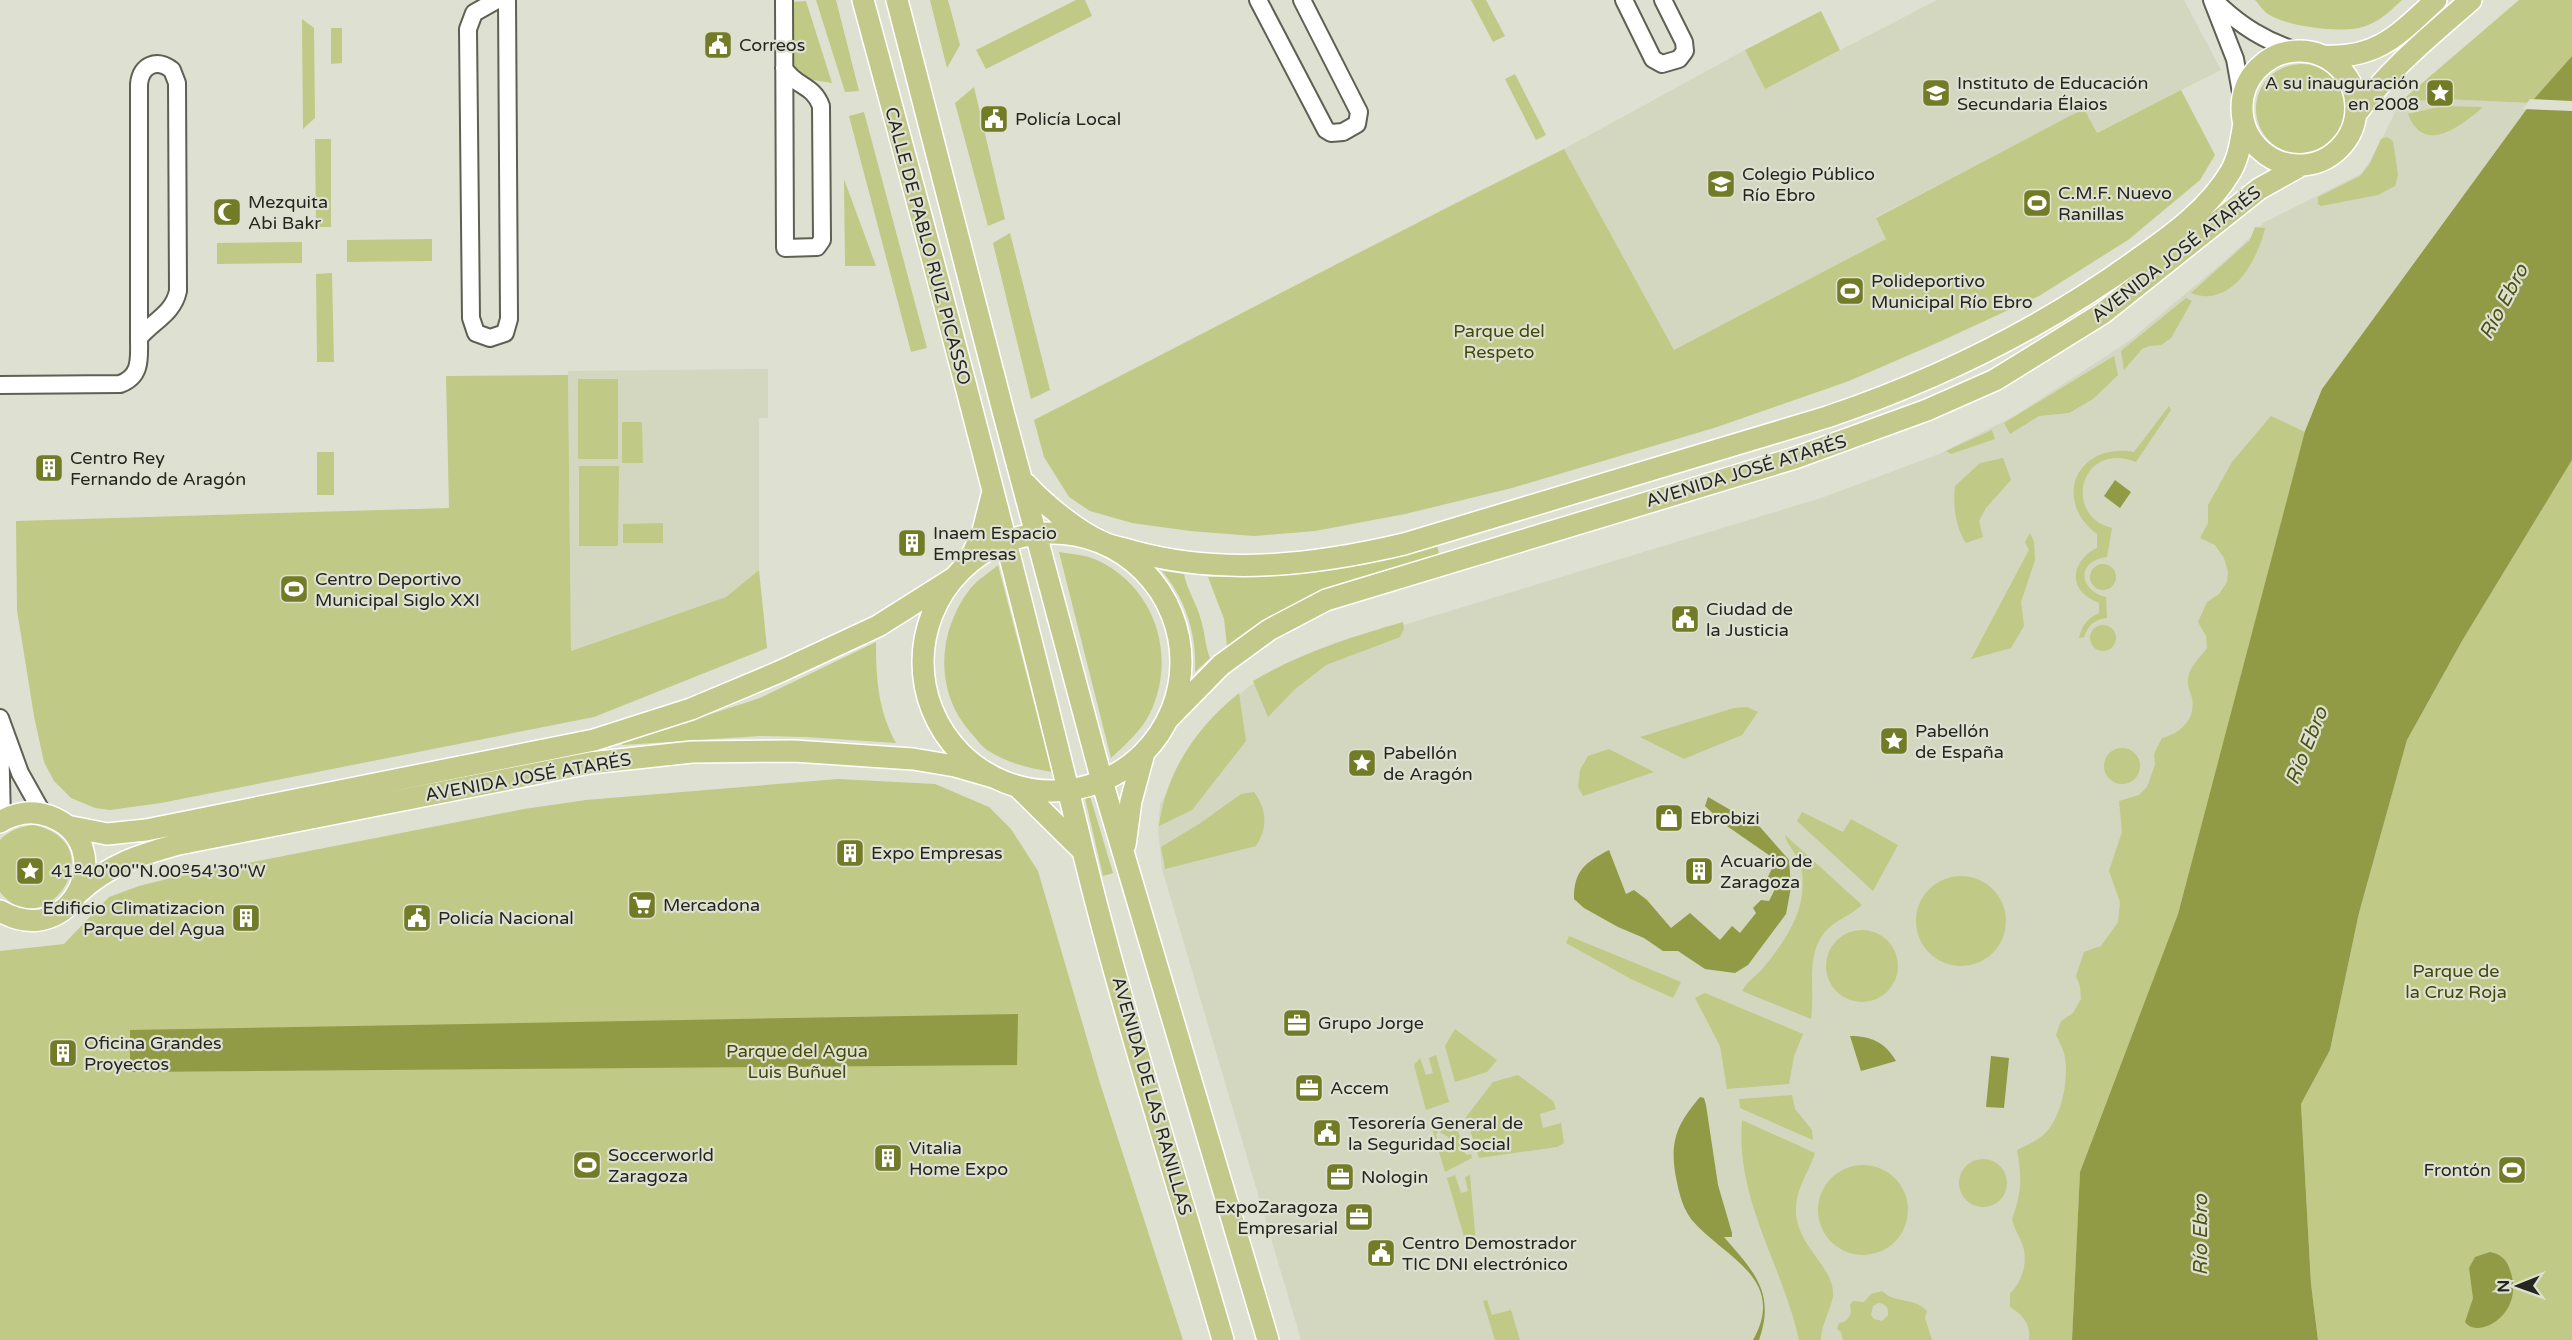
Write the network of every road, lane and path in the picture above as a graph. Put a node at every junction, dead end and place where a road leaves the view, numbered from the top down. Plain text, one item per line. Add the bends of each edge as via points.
1 (497, 0) edge
2 (507, 0) edge
3 (784, 0) edge
4 (863, 0) edge
5 (897, 0) edge
6 (1258, 0) edge
7 (1302, 0) edge
8 (1624, 0) edge
9 (1663, 0) edge
10 (2213, 0) edge
11 (2436, 0) edge
12 (2471, 0) edge
13 (468, 28) junction
14 (507, 35) junction
15 (2297, 51) junction
16 (2324, 56) junction
17 (784, 68) junction
18 (815, 95) junction
19 (2242, 98) junction
20 (784, 108) junction
21 (2356, 114) junction
22 (2244, 123) junction
23 (2300, 166) junction
24 (138, 295) junction
25 (174, 304) junction
26 (139, 338) junction
27 (0, 385) edge
28 (1023, 480) junction
29 (993, 492) junction
30 (1037, 533) junction
31 (1005, 541) junction
32 (1102, 542) junction
33 (961, 571) junction
34 (0, 718) edge
35 (1168, 719) junction
36 (0, 733) edge
37 (1144, 753) junction
38 (993, 777) junction
39 (1102, 781) junction
40 (1017, 787) junction
41 (1070, 790) junction
42 (43, 814) junction
43 (1, 822) edge
44 (67, 826) junction
45 (1083, 852) junction
46 (1124, 854) junction
47 (78, 893) junction
48 (0, 911) edge
49 (1223, 1340) edge
50 (1268, 1340) edge

1 - 13 street via 474,13
2 - 14 street
3 - 17 street
4 - 29 main road, CALLE DE PABLO RUIZ PICASSO
5 - 28 main road, CALLE DE PABLO RUIZ PICASSO
6 - 7 street via 1326,130 1343,132 1357,124 1359,111
8 - 9 street via 1653,59 1662,64 1679,59 1684,51 1684,42
10 - 15 street via 2261,37
10 - 19 street via 2235,59
11 - 16 main road via 2381,47 2350,56
12 - 21 main road via 2406,57
13 - 14 street via 479,19 492,18
13 - 14 street via 471,318 476,333 490,338 505,333 509,318
15 - 16 main road
15 - 19 main road via 2278,55 2261,65
16 - 21 main road via 2349,80
17 - 18 street via 793,81
17 - 20 street
18 - 20 street via 794,94
18 - 20 street via 821,106 822,240 817,247 785,248
19 - 22 main road
21 - 23 main road via 2338,151
22 - 23 main road via 2251,140 2264,154 2281,163
22 - 32 main road, AVENIDA JOSÉ ATARÉS via 2238,153 2224,182 2159,244 2011,340 1887,397 1411,542 1351,556 1261,566 1209,564 1156,557
23 - 35 main road, AVENIDA JOSÉ ATARÉS via 2259,189 2103,313 1995,380 1927,411 1795,458 1326,600 1269,630 1221,665
24 - 25 street via 144,305 154,310
24 - 25 street via 140,77 146,67 160,64 172,70 177,83 178,291
24 - 26 street
25 - 26 street
26 - 27 street via 139,366 133,378 120,384
28 - 30 main road, CALLE DE PABLO RUIZ PICASSO
28 - 32 main road, CALLE DE PABLO RUIZ PICASSO via 1043,503
29 - 31 main road, CALLE DE PABLO RUIZ PICASSO
29 - 33 main road, CALLE DE PABLO RUIZ PICASSO via 983,531
30 - 31 main road, AVENIDA JOSÉ ATARÉS
30 - 32 main road, AVENIDA JOSÉ ATARÉS via 1070,534
30 - 39 main road, CALLE DE PABLO RUIZ PICASSO
31 - 33 main road, AVENIDA JOSÉ ATARÉS
31 - 41 main road, CALLE DE PABLO RUIZ PICASSO
32 - 35 main road via 1147,574 1164,597 1175,623 1180,679
33 - 38 main road, CALLE DE PABLO RUIZ PICASSO via 932,616 926,635 926,691 935,717 950,741 970,762
33 - 44 main road, AVENIDA JOSÉ ATARÉS via 878,626 779,672 691,709 594,740 146,830 107,834
34 - 42 street via 23,780
35 - 37 main road
36 - 43 street
37 - 39 main road
37 - 46 main road via 1131,801
38 - 40 main road
38 - 47 main road, AVENIDA JOSÉ ATARÉS via 913,759 794,751 692,752 590,763 179,844 118,864
39 - 41 main road
39 - 46 main road
40 - 41 main road
40 - 45 main road, AVENIDA DE LAS RANILLAS
41 - 45 main road, AVENIDA DE LAS RANILLAS
42 - 43 main road via 28,812
42 - 44 main road, AVENIDA JOSÉ ATARÉS
44 - 47 main road via 80,844 85,865
45 - 49 main road, AVENIDA DE LAS RANILLAS
46 - 50 main road
47 - 48 main road, AVENIDA JOSÉ ATARÉS via 57,915 42,920 11,918

